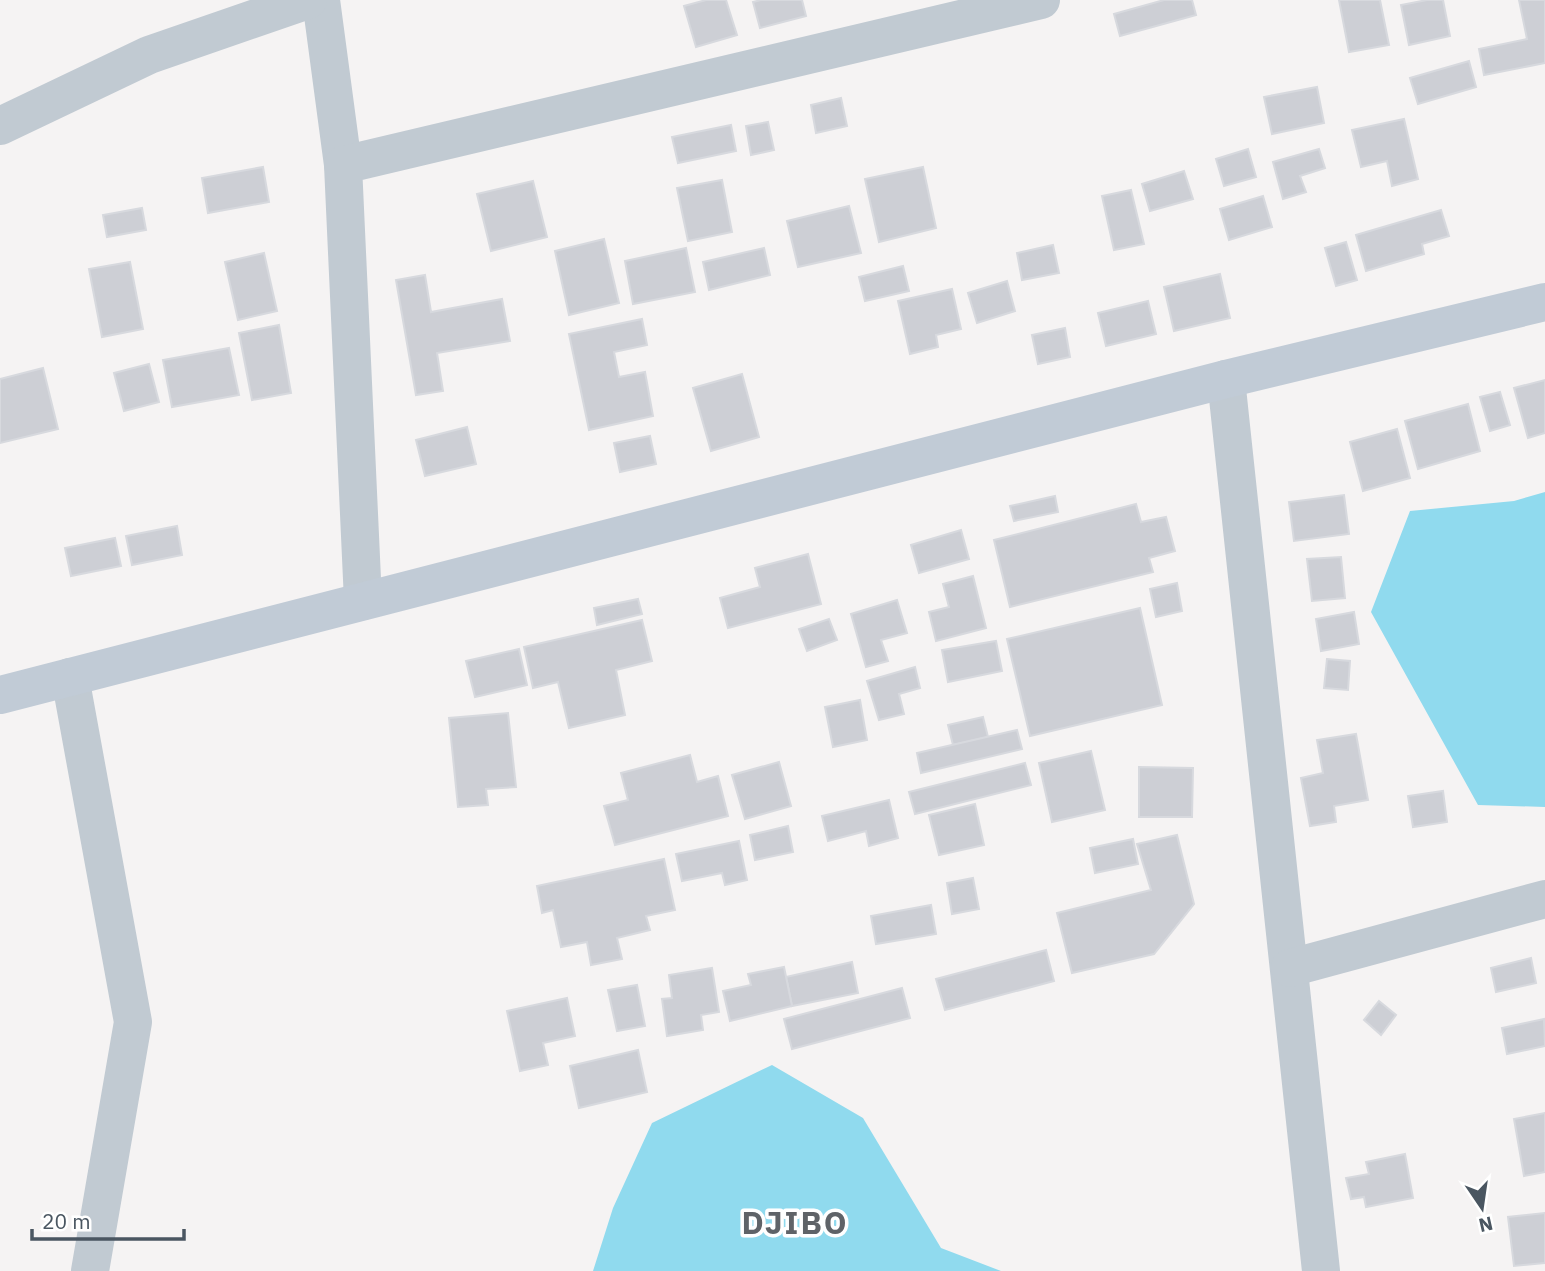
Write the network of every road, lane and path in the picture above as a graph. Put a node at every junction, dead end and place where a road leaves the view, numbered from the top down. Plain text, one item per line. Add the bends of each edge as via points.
1 (308, 0) edge
2 (321, 0) edge
3 (1041, 0) edge
4 (0, 126) edge
5 (343, 165) junction
6 (1545, 302) edge
7 (1226, 379) junction
8 (363, 601) junction
9 (70, 677) junction
10 (0, 695) edge
11 (1545, 899) edge
12 (1290, 968) junction
13 (90, 1271) edge
14 (1321, 1271) edge

1 - 4 street via 149,55
2 - 5 street
3 - 5 street
5 - 8 street
6 - 7 main road
7 - 8 main road
7 - 12 street
8 - 9 main road
9 - 10 main road
9 - 13 street via 133,1022
11 - 12 street
12 - 14 street

